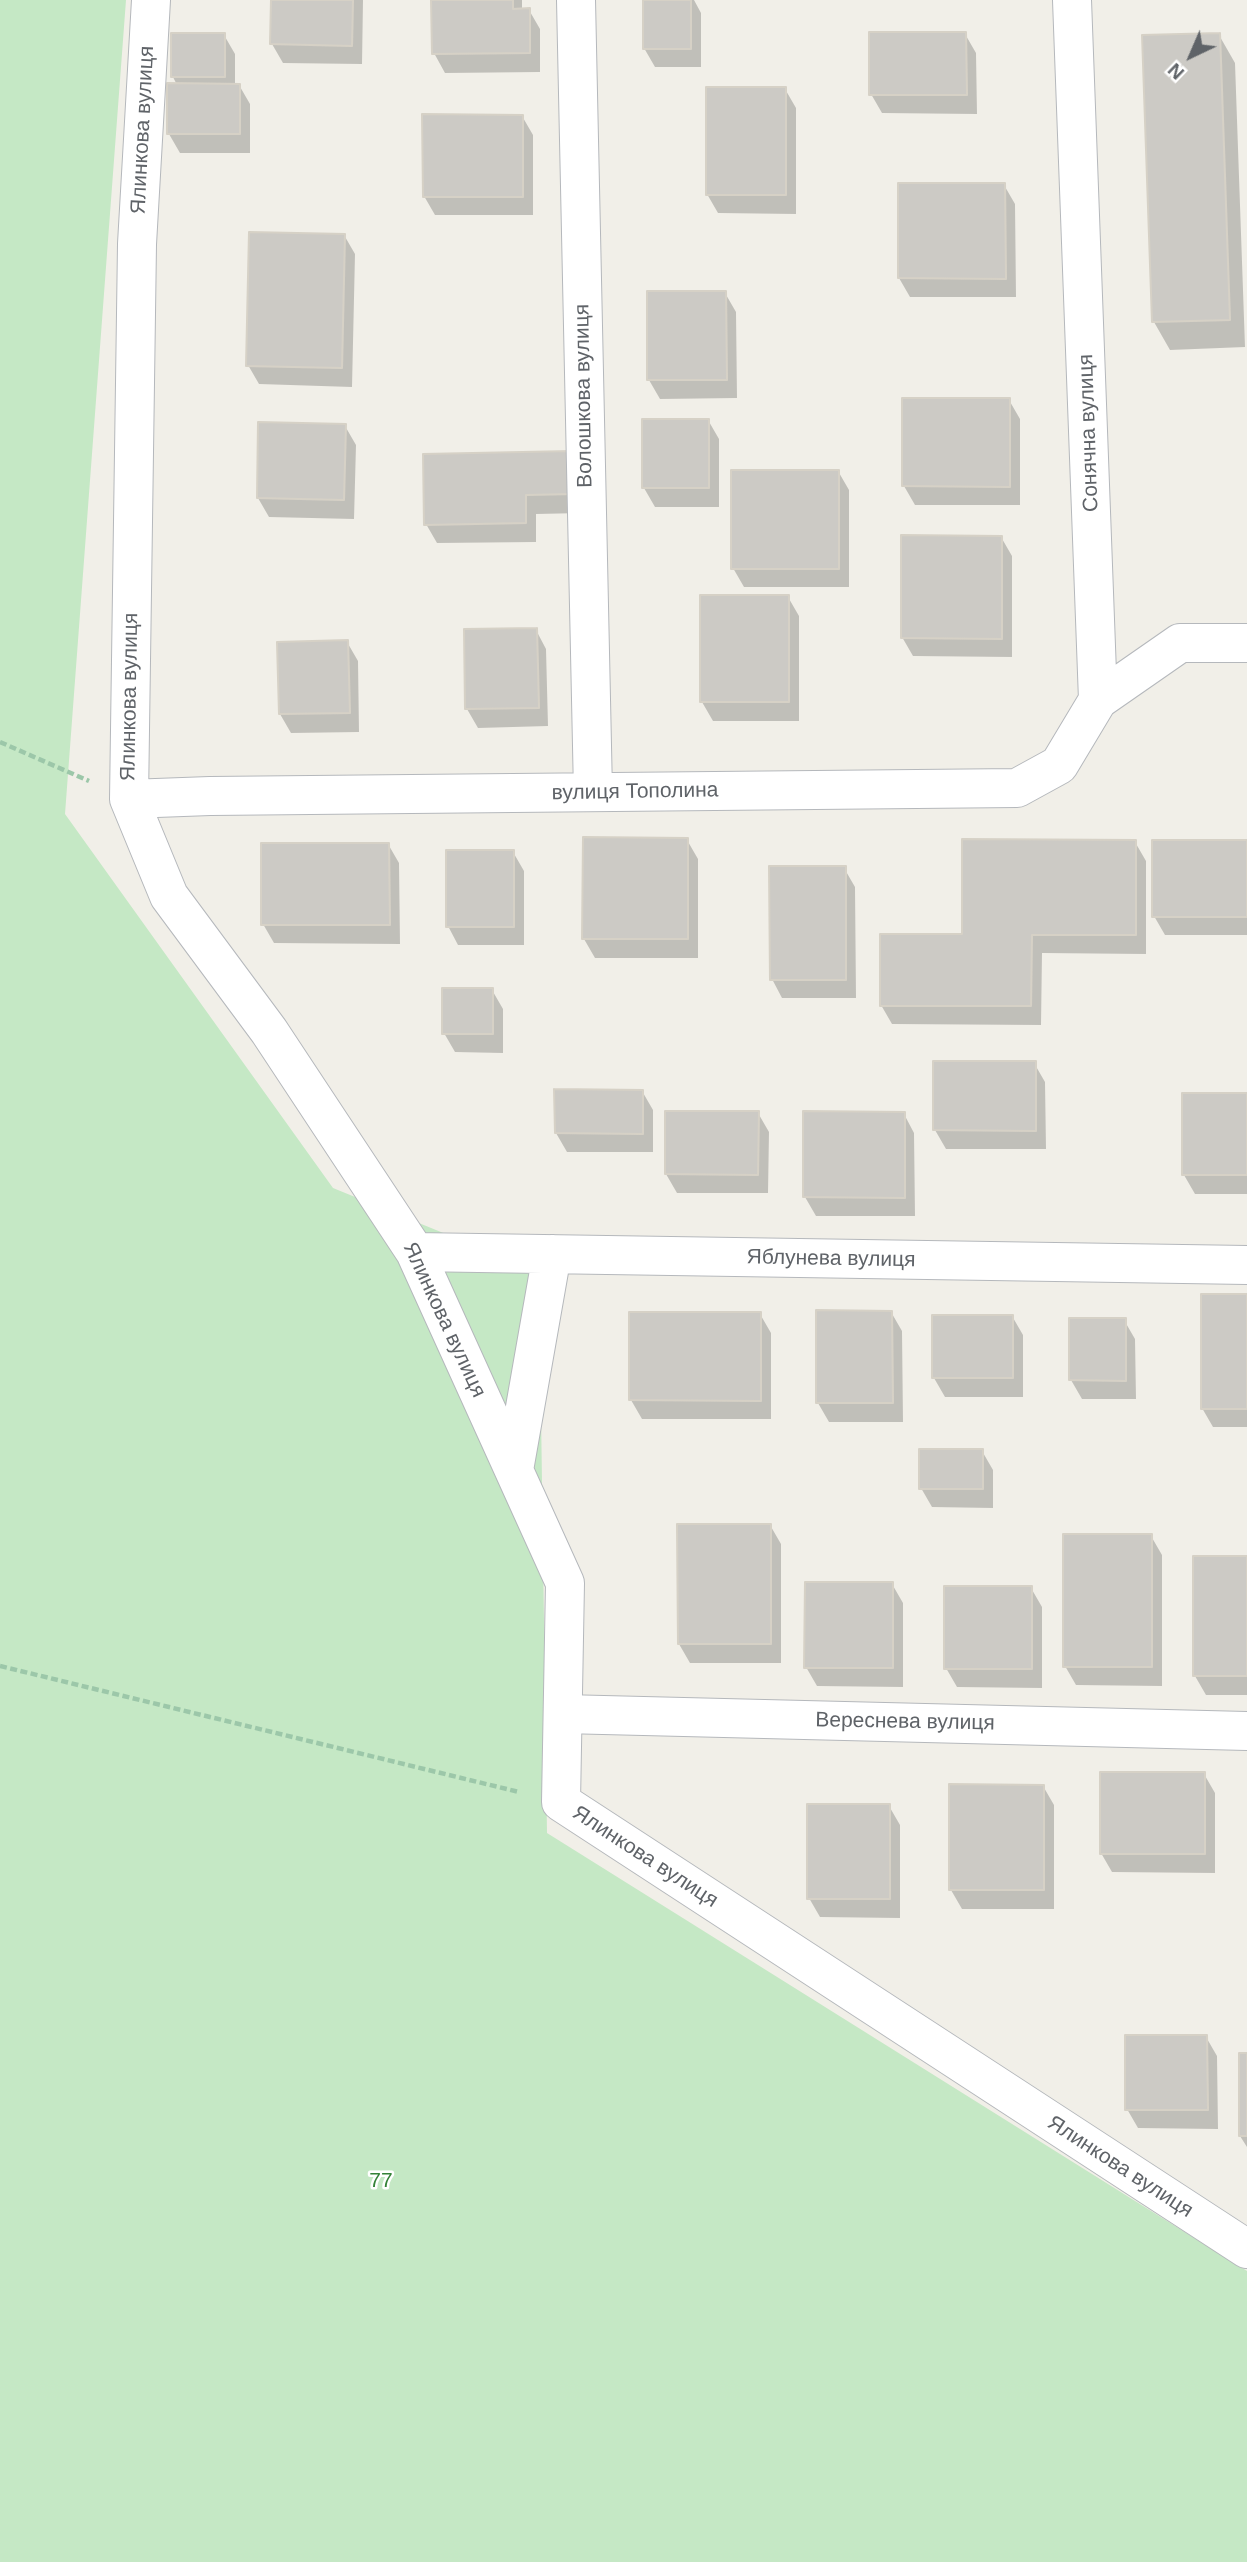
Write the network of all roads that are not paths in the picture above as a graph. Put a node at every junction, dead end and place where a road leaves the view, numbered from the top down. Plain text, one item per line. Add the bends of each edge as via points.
1 (151, 0) edge
2 (576, 0) edge
3 (1072, 0) edge
4 (1247, 643) edge
5 (1098, 700) junction
6 (593, 792) junction
7 (129, 799) junction
8 (415, 1252) junction
9 (552, 1254) junction
10 (1247, 1265) edge
11 (514, 1470) junction
12 (563, 1714) junction
13 (1247, 1731) edge
14 (1247, 2249) edge

1 - 7 street, Ялинкова вулиця via 137,244
2 - 6 street, Волошкова вулиця
3 - 5 street, Сонячна вулиця
4 - 5 street via 1180,643
5 - 6 street, вулиця Тополина via 1059,765 1017,788
6 - 7 street, вулиця Тополина
7 - 8 street, Ялинкова вулиця via 169,896 269,1031
8 - 9 street, Яблунева вулиця
8 - 11 street, Ялинкова вулиця
9 - 10 street, Яблунева вулиця
9 - 11 street
11 - 12 street, Ялинкова вулиця via 565,1583
12 - 13 street, Вереснева вулиця
12 - 14 street, Ялинкова вулиця via 561,1802

